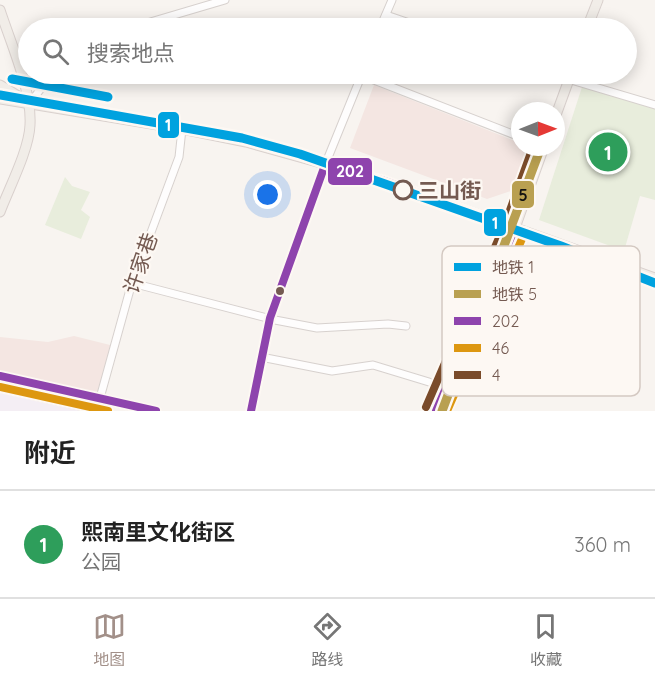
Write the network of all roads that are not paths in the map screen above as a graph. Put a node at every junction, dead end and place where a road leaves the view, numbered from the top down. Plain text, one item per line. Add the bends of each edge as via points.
1 (225, 0) edge
2 (392, 0) edge
3 (598, 0) edge
4 (0, 10) edge
5 (386, 15) junction
6 (164, 18) edge
7 (385, 18) edge
8 (395, 18) edge
9 (591, 18) edge
10 (18, 66) edge
11 (24, 84) edge
12 (44, 84) edge
13 (357, 84) edge
14 (386, 84) edge
15 (567, 84) edge
16 (591, 84) edge
17 (0, 85) edge
18 (0, 99) edge
19 (561, 102) edge
20 (30, 103) junction
21 (655, 105) edge
22 (182, 129) junction
23 (511, 133) edge
24 (541, 156) edge
25 (325, 165) junction
26 (0, 212) edge
27 (515, 228) junction
28 (507, 246) edge
29 (565, 246) edge
30 (640, 273) edge
31 (655, 278) edge
32 (132, 283) junction
33 (270, 318) junction
34 (406, 326) dead end
35 (261, 357) junction
36 (0, 376) edge
37 (429, 382) dead end
38 (0, 387) edge
39 (442, 396) edge
40 (100, 398) junction
41 (142, 409) edge
42 (106, 411) edge
43 (156, 411) edge
44 (251, 411) edge
45 (436, 411) edge

1 - 6 street
2 - 5 street
3 - 9 main road
4 - 10 main road
5 - 7 street
5 - 8 street
11 - 20 main road
12 - 20 street
13 - 25 street
14 - 23 street
15 - 19 main road
16 - 21 street
17 - 20 main road
18 - 20 main road
20 - 22 main road
20 - 26 main road via 27,142
22 - 25 main road via 246,142
22 - 32 street, 许家巷 via 179,157
24 - 27 main road
25 - 27 main road via 382,180
25 - 33 street
27 - 28 main road
27 - 29 main road
30 - 31 main road
32 - 33 street
32 - 40 street, 许家巷
33 - 34 street via 317,328
33 - 35 street
35 - 37 street via 332,371 374,365
35 - 44 street
36 - 40 main road
38 - 42 main road
39 - 45 main road
40 - 41 main road
41 - 43 main road

